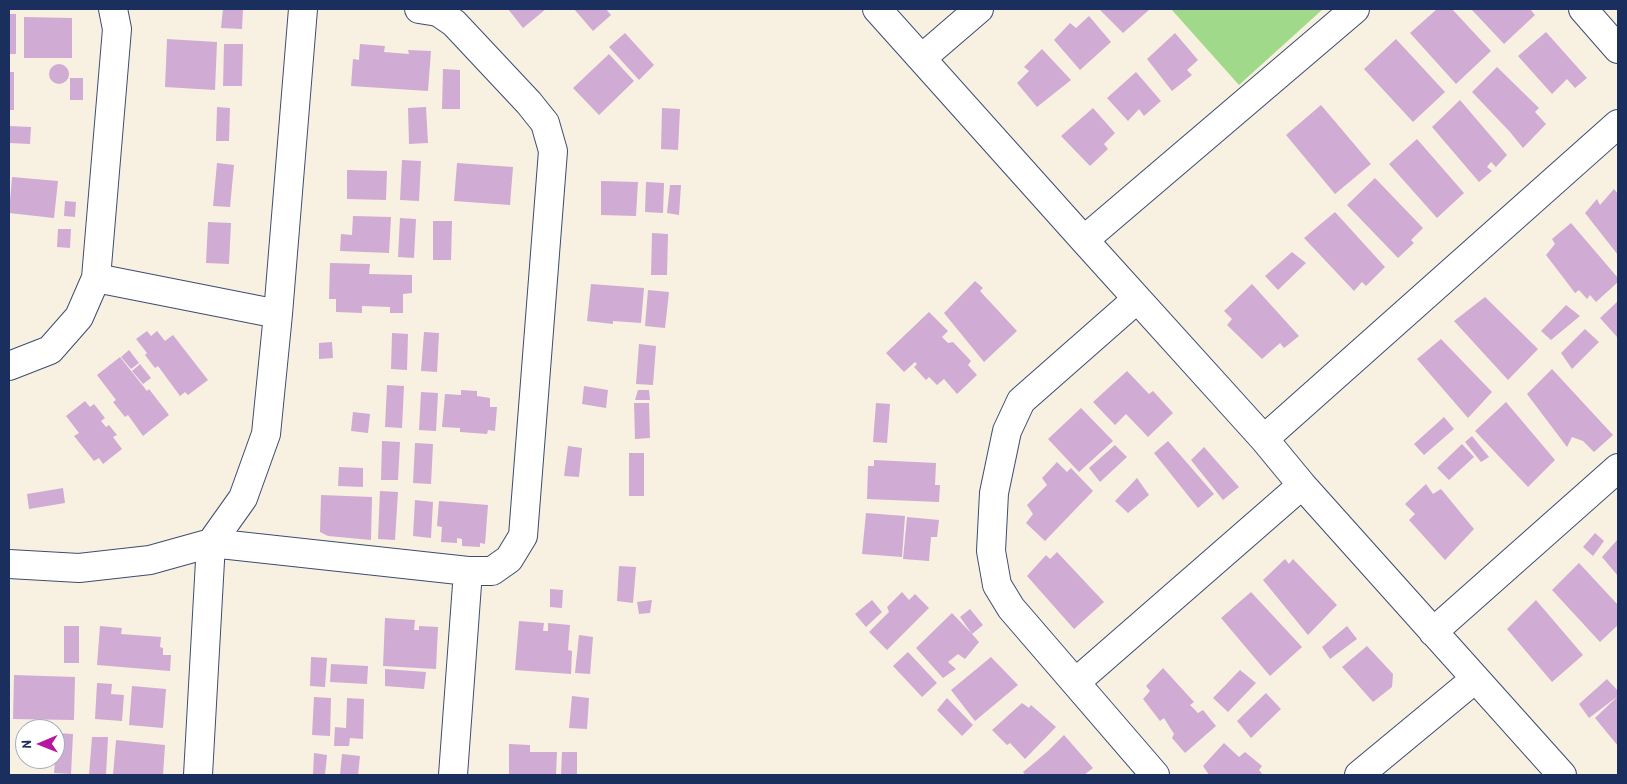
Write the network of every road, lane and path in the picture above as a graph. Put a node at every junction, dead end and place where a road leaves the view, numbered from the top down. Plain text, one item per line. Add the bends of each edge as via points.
1 (113, 9) edge
2 (303, 9) edge
3 (419, 9) edge
4 (877, 9) edge
5 (979, 9) edge
6 (1355, 9) edge
7 (1583, 9) edge
8 (1618, 49) edge
9 (922, 58) junction
10 (1618, 124) edge
11 (1084, 240) junction
12 (96, 278) junction
13 (1137, 299) junction
14 (278, 314) junction
15 (9, 366) edge
16 (1264, 439) junction
17 (1618, 468) edge
18 (1302, 484) junction
19 (211, 542) junction
20 (9, 564) edge
21 (468, 571) junction
22 (1433, 632) junction
23 (1475, 679) junction
24 (1076, 682) junction
25 (198, 775) edge
26 (453, 775) edge
27 (1155, 775) edge
28 (1358, 775) edge
29 (1562, 775) edge

1 - 12 street via 117,29
2 - 14 street
3 - 21 street via 438,12 454,23 545,123 553,151 523,536 509,559 492,571
4 - 9 street
5 - 9 street
6 - 11 street
7 - 8 street
9 - 11 street
10 - 16 street
11 - 13 street
12 - 14 street
12 - 15 street via 79,317 50,350
13 - 16 street
13 - 24 street via 1021,401 1007,431 994,492 991,551 997,585 1011,608
14 - 19 street via 266,434 243,498
16 - 18 street
17 - 22 street
18 - 22 street
18 - 24 street
19 - 20 street via 150,560 79,568
19 - 21 street
19 - 25 street
21 - 26 street
22 - 23 street
23 - 28 street
23 - 29 street
24 - 27 street

